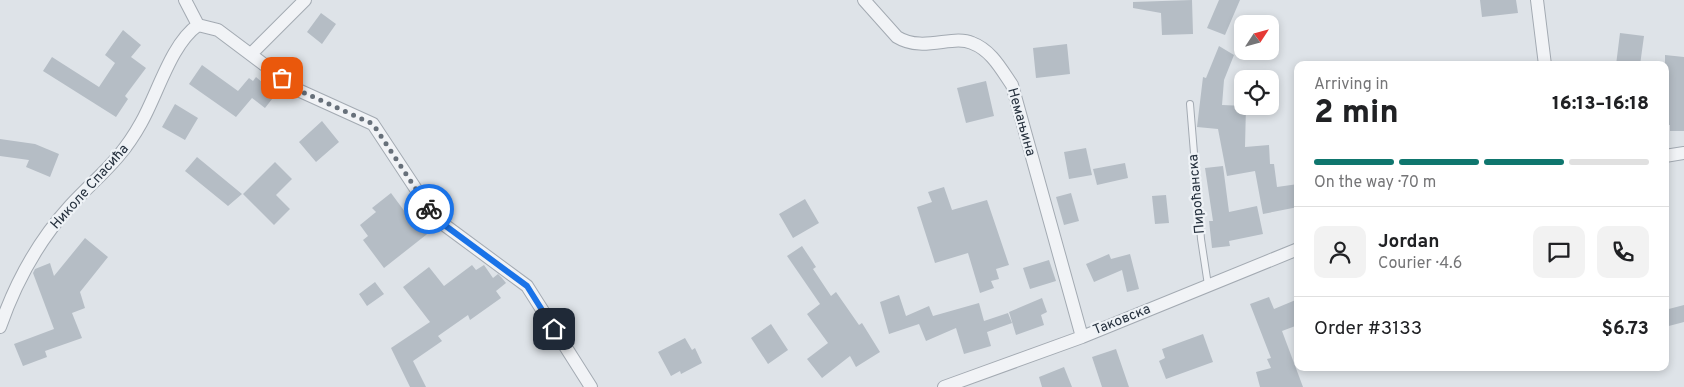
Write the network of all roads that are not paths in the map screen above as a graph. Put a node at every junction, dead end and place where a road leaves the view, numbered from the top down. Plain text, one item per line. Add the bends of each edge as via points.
1 (185, 0) edge
2 (305, 0) edge
3 (864, 0) edge
4 (1537, 0) edge
5 (198, 25) junction
6 (251, 54) junction
7 (1545, 61) edge
8 (1190, 104) dead end
9 (1684, 152) edge
10 (1669, 155) edge
11 (1294, 251) edge
12 (1208, 285) junction
13 (0, 327) edge
14 (1082, 337) junction
15 (591, 387) edge
16 (944, 387) edge

1 - 5 street
2 - 6 street
3 - 14 street, Немањина via 903,41 928,44 964,41 979,46 998,64 1012,85
4 - 7 street
5 - 6 street via 218,30
5 - 13 street, Николе Спасића via 176,51 128,146 65,212 38,247
6 - 15 street via 298,90 373,124 435,218 527,286
8 - 12 lane, Пироћанска
9 - 10 street
11 - 12 street, Таковска
12 - 14 street, Таковска
14 - 16 street, Таковска

